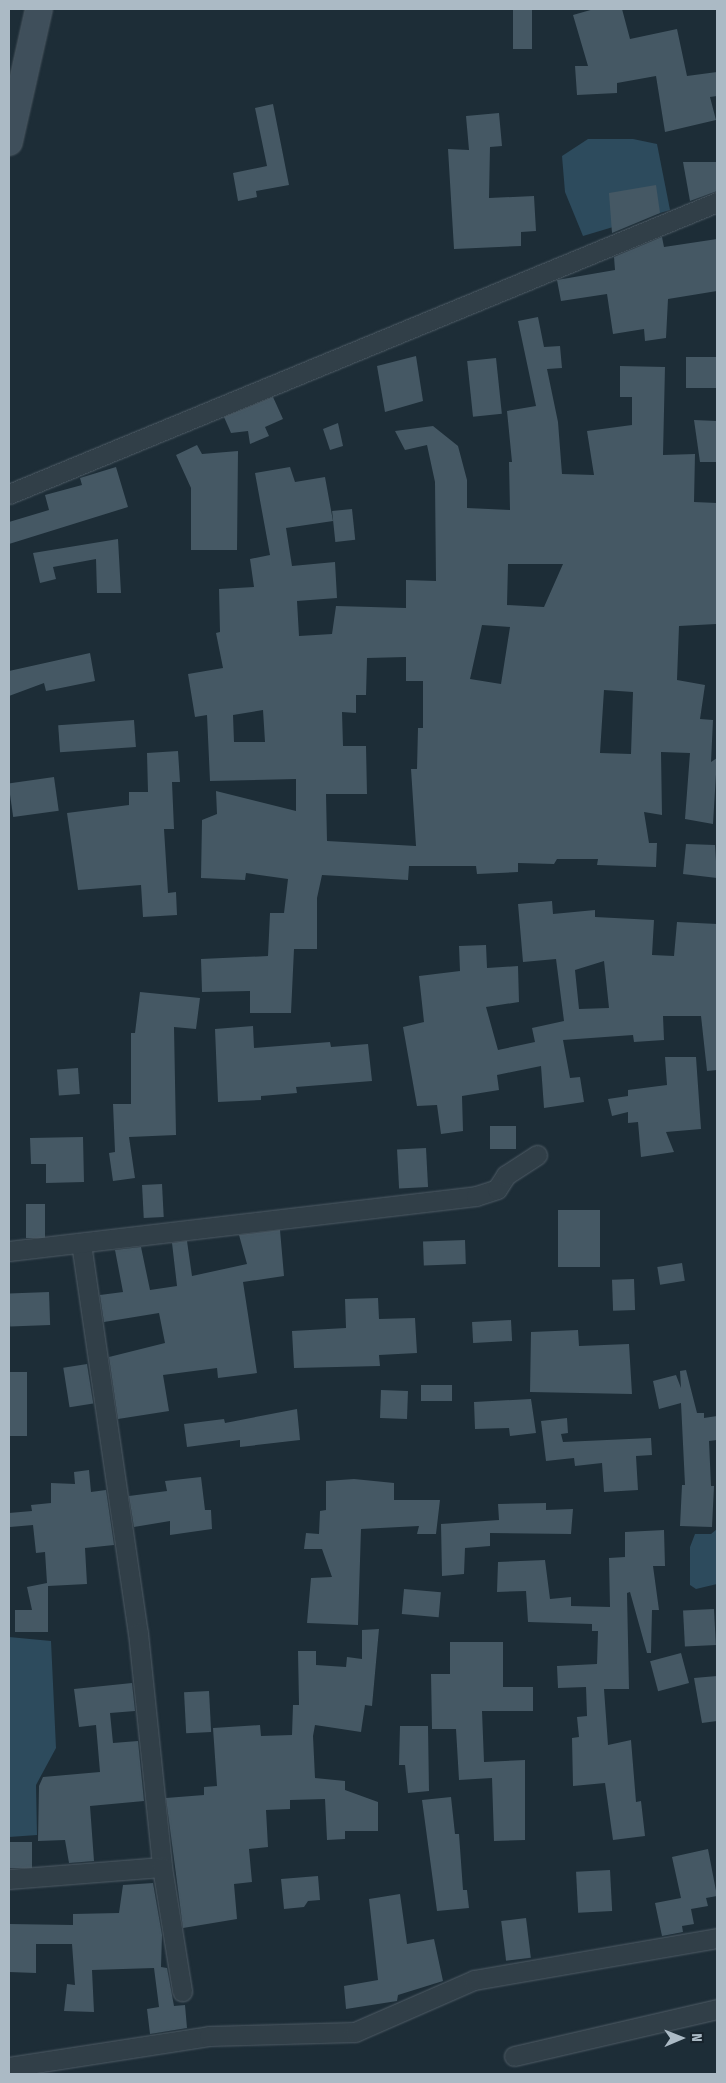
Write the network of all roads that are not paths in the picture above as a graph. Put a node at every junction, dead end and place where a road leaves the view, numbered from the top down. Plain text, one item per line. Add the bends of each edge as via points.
1 (39, 9) edge
2 (10, 133) edge
3 (717, 202) edge
4 (9, 494) edge
5 (537, 1155) dead end
6 (82, 1243) junction
7 (9, 1250) edge
8 (162, 1866) junction
9 (9, 1880) edge
10 (717, 1938) edge
11 (182, 1991) dead end
12 (717, 2009) edge
13 (514, 2056) dead end
14 (9, 2067) edge

1 - 2 main road
3 - 4 street
5 - 6 street via 506,1176 497,1189 476,1196
6 - 7 street
6 - 8 street via 138,1634
8 - 9 street
8 - 11 street
10 - 14 street via 474,1980 355,2032 210,2036
12 - 13 street

